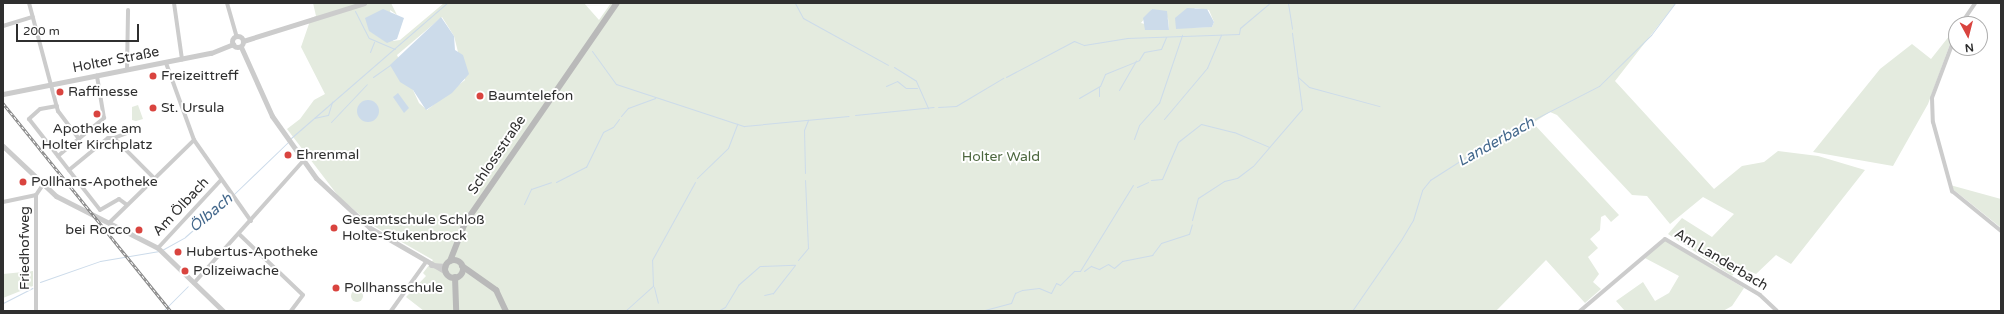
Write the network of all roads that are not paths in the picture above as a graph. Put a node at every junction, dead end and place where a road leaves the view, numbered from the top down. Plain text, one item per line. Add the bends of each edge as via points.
1 (29, 3) edge
2 (174, 3) edge
3 (227, 3) edge
4 (364, 3) edge
5 (617, 3) edge
6 (1975, 3) edge
7 (128, 10) dead end
8 (1966, 16) edge
9 (33, 17) junction
10 (3, 26) edge
11 (237, 37) junction
12 (243, 41) junction
13 (233, 44) junction
14 (241, 47) junction
15 (1948, 55) edge
16 (182, 59) junction
17 (166, 63) junction
18 (127, 70) junction
19 (97, 76) junction
20 (52, 84) junction
21 (3, 94) edge
22 (57, 106) junction
23 (130, 132) dead end
24 (114, 138) junction
25 (79, 139) junction
26 (194, 140) junction
27 (3, 146) edge
28 (58, 156) junction
29 (303, 161) junction
30 (69, 170) junction
31 (154, 178) junction
32 (221, 180) junction
33 (42, 186) junction
34 (36, 195) junction
35 (3, 202) edge
36 (126, 204) junction
37 (251, 221) junction
38 (109, 223) junction
39 (2001, 231) edge
40 (239, 234) junction
41 (158, 249) junction
42 (428, 264) junction
43 (452, 269) junction
44 (481, 277) junction
45 (194, 284) junction
46 (456, 309) edge
47 (36, 311) edge
48 (222, 311) edge
49 (291, 311) edge
50 (391, 311) edge
51 (506, 311) edge
52 (1580, 311) edge
53 (1777, 311) edge

1 - 9 street
2 - 16 street
3 - 11 street
4 - 12 street
5 - 43 main road, Schlossstraße via 465,223
6 - 8 street
7 - 18 street
9 - 10 street
9 - 20 street
11 - 12 street
11 - 13 street
12 - 14 street
13 - 14 street
13 - 16 street, Holter Straße
14 - 29 street via 258,89
15 - 39 street via 1932,98 1933,122 1952,191
16 - 17 street, Holter Straße
17 - 18 street, Holter Straße
17 - 26 street
18 - 19 street, Holter Straße
19 - 20 street, Holter Straße
19 - 25 street via 104,118
20 - 21 street, Holter Straße
20 - 22 street
22 - 25 street
22 - 28 street via 40,109 29,119
23 - 24 street
24 - 30 street via 108,138
24 - 31 street
25 - 28 street
26 - 31 street
26 - 32 street
27 - 33 street
28 - 30 street
29 - 37 street
29 - 42 street via 360,220
30 - 36 street via 100,210 119,199
31 - 36 street
32 - 37 street
32 - 41 street, Am Ölbach
33 - 34 street, Friedhofweg
33 - 38 street
34 - 35 street
34 - 47 street, Friedhofweg
36 - 38 street
37 - 40 street
38 - 41 street
40 - 45 street
40 - 49 street via 303,295
41 - 45 street
42 - 43 street
42 - 50 street
43 - 44 main road
43 - 44 main road
43 - 46 main road, Schlossstraße
44 - 51 main road via 496,290
45 - 48 street
52 - 53 street, Am Landerbach via 1665,239 1760,295

